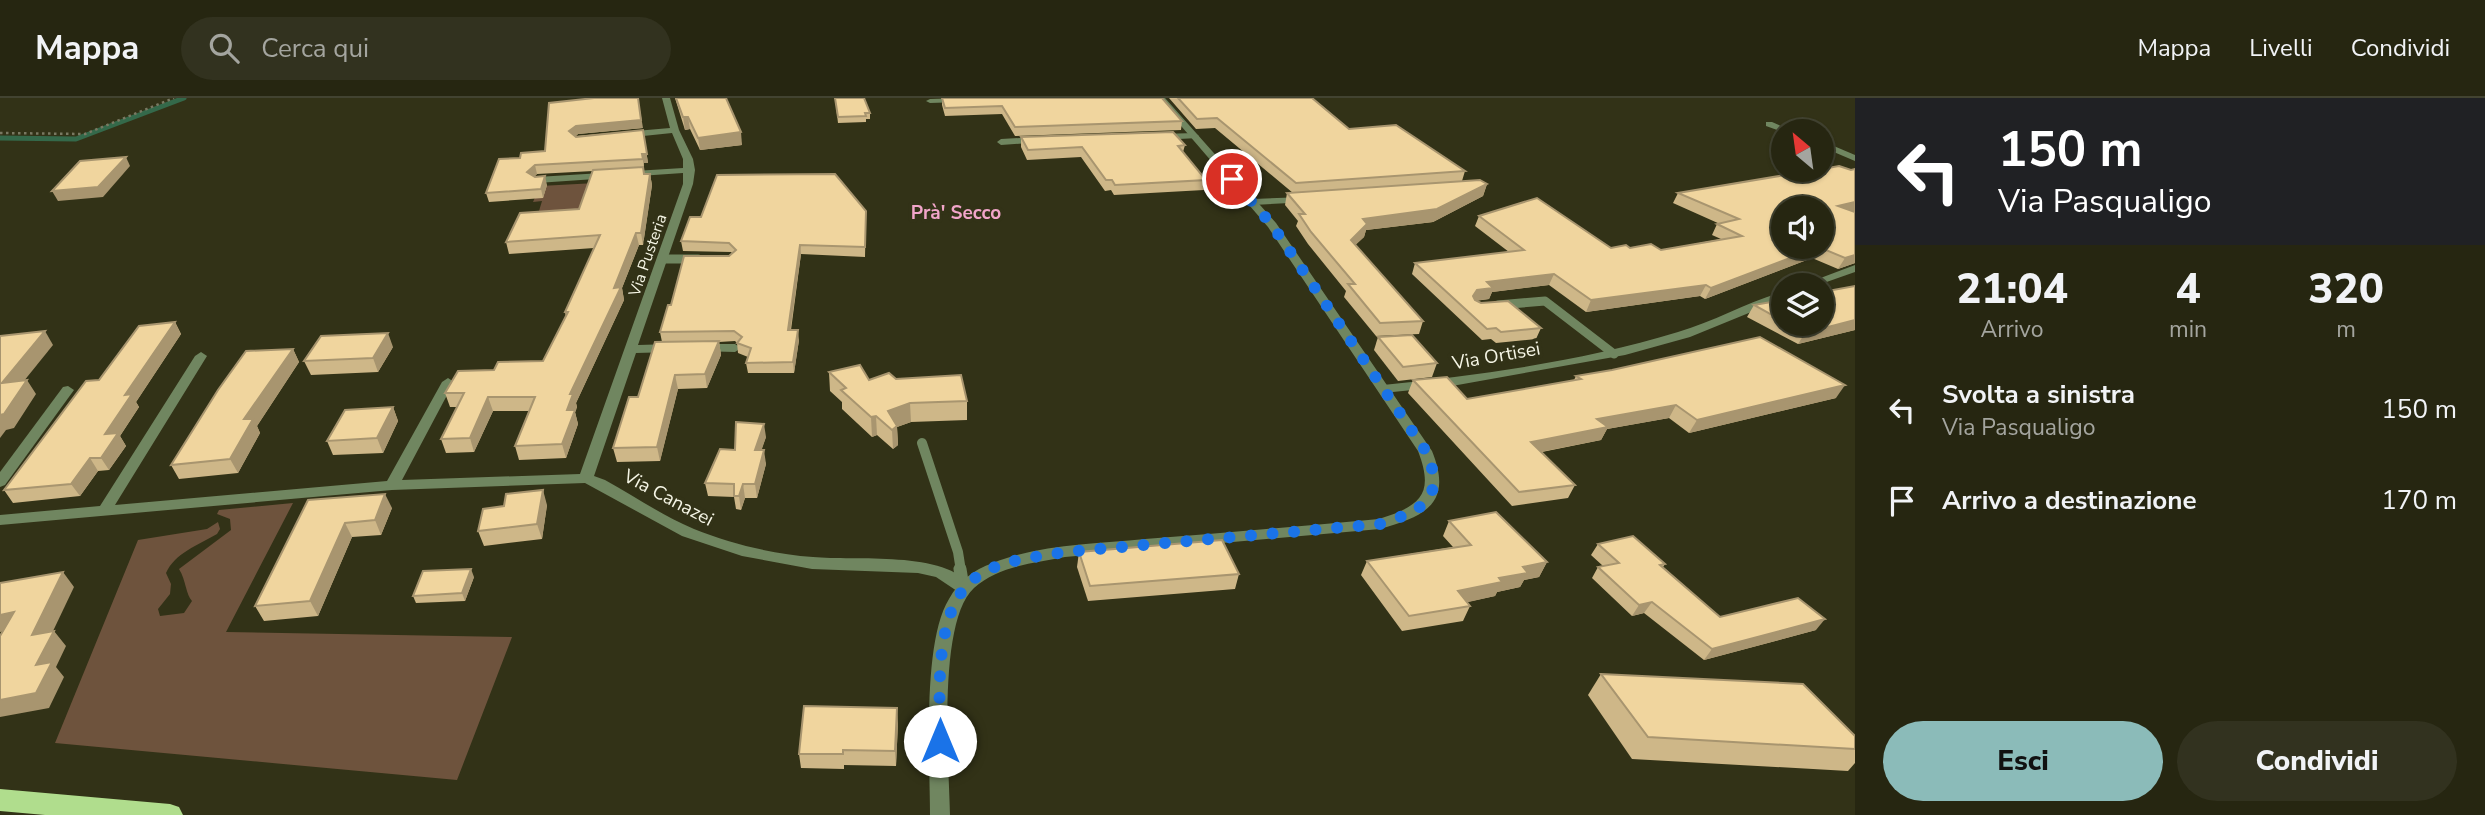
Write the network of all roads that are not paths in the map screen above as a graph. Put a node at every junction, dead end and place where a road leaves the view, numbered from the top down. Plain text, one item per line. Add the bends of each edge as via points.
1 (666, 98) edge
2 (1161, 98) edge
3 (967, 100) edge
4 (930, 101) dead end
5 (675, 130) junction
6 (620, 136) edge
7 (1195, 136) junction
8 (1149, 138) edge
9 (1052, 139) edge
10 (1001, 142) dead end
11 (1834, 149) edge
12 (1855, 158) edge
13 (690, 170) junction
14 (537, 180) edge
15 (1315, 199) edge
16 (1253, 202) junction
17 (662, 259) junction
18 (703, 259) edge
19 (1855, 268) edge
20 (1834, 276) edge
21 (1771, 300) edge
22 (1490, 306) edge
23 (735, 348) edge
24 (631, 349) junction
25 (1614, 354) junction
26 (201, 356) dead end
27 (448, 382) edge
28 (1383, 389) junction
29 (68, 390) dead end
30 (922, 443) dead end
31 (586, 478) junction
32 (0, 482) edge
33 (392, 485) junction
34 (104, 511) junction
35 (0, 520) edge
36 (964, 587) junction
37 (0, 800) edge
38 (170, 815) edge
39 (940, 815) edge

1 - 5 street
2 - 7 street
3 - 4 street
5 - 6 street
5 - 13 street
7 - 8 street
7 - 16 street
9 - 10 street
11 - 12 street
13 - 14 street
13 - 17 street, Via Pusteria
15 - 16 street
16 - 28 street
17 - 18 lane
17 - 24 street, Via Pusteria
19 - 20 street
21 - 25 street, Via Ortisei via 1686,334
22 - 25 lane via 1545,302
23 - 24 street
24 - 31 street, Via Pusteria
25 - 28 street, Via Ortisei
26 - 34 street
27 - 33 street
28 - 36 street via 1425,450 1436,481 1420,507 1405,516 1380,524 1027,558 982,573
29 - 32 street
30 - 36 lane via 958,552
31 - 33 street, Via Canazei
31 - 36 street, Via Canazei via 687,531 742,551 812,563 918,567 941,572
33 - 34 street, Via Canazei
34 - 35 street, Via Canazei
36 - 39 street via 952,606 940,667
37 - 38 main road

